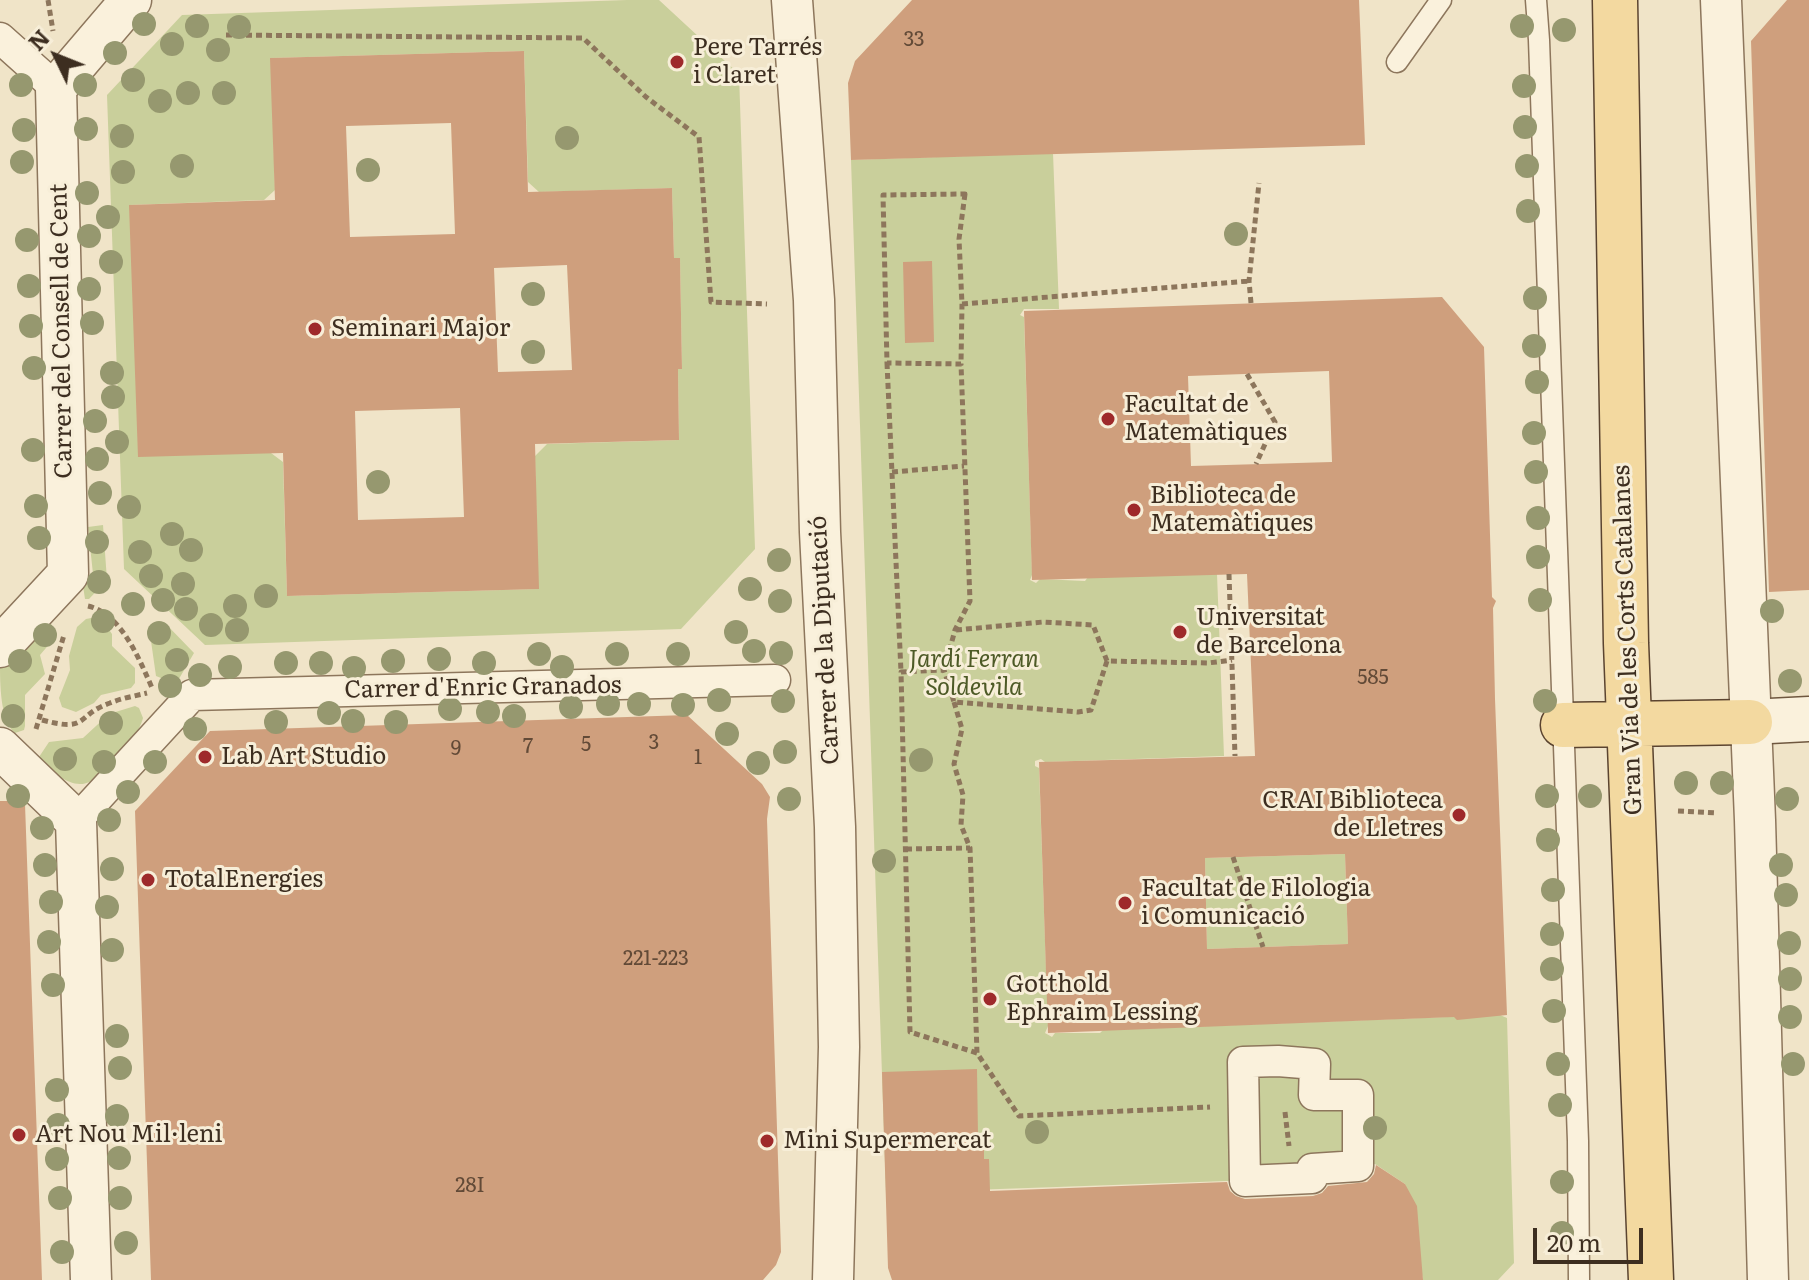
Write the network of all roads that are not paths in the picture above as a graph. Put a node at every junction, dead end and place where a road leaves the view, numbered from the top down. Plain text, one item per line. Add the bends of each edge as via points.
1 (131, 0) edge
2 (792, 0) edge
3 (1441, 0) edge
4 (1536, 0) edge
5 (1615, 0) edge
6 (1721, 0) edge
7 (0, 38) edge
8 (1397, 62) dead end
9 (56, 88) junction
10 (0, 647) edge
11 (775, 680) dead end
12 (1809, 719) edge
13 (1750, 722) junction
14 (1629, 723) junction
15 (1563, 725) junction
16 (9, 757) edge
17 (76, 821) junction
18 (1245, 1181) joint
19 (91, 1280) edge
20 (833, 1280) edge
21 (1579, 1280) edge
22 (1651, 1280) edge
23 (1768, 1280) edge

1 - 9 street
2 - 20 street, Carrer de la Diputació via 814,300 835,827 839,1047
3 - 8 lane
4 - 15 lane
5 - 14 main road, Gran Via de les Corts Catalanes
6 - 13 street
7 - 9 street
9 - 10 street, Carrer del Consell de Cent via 68,588
11 - 17 street, Carrer d'Enric Granados via 192,695
12 - 13 main road
13 - 14 main road
13 - 23 street
14 - 15 main road
14 - 22 main road, Gran Via de les Corts Catalanes
15 - 21 lane
16 - 17 street
17 - 19 street
18 - 18 street via 1243,1062 1315,1064 1314,1095 1358,1095 1358,1166 1312,1169 1312,1178

